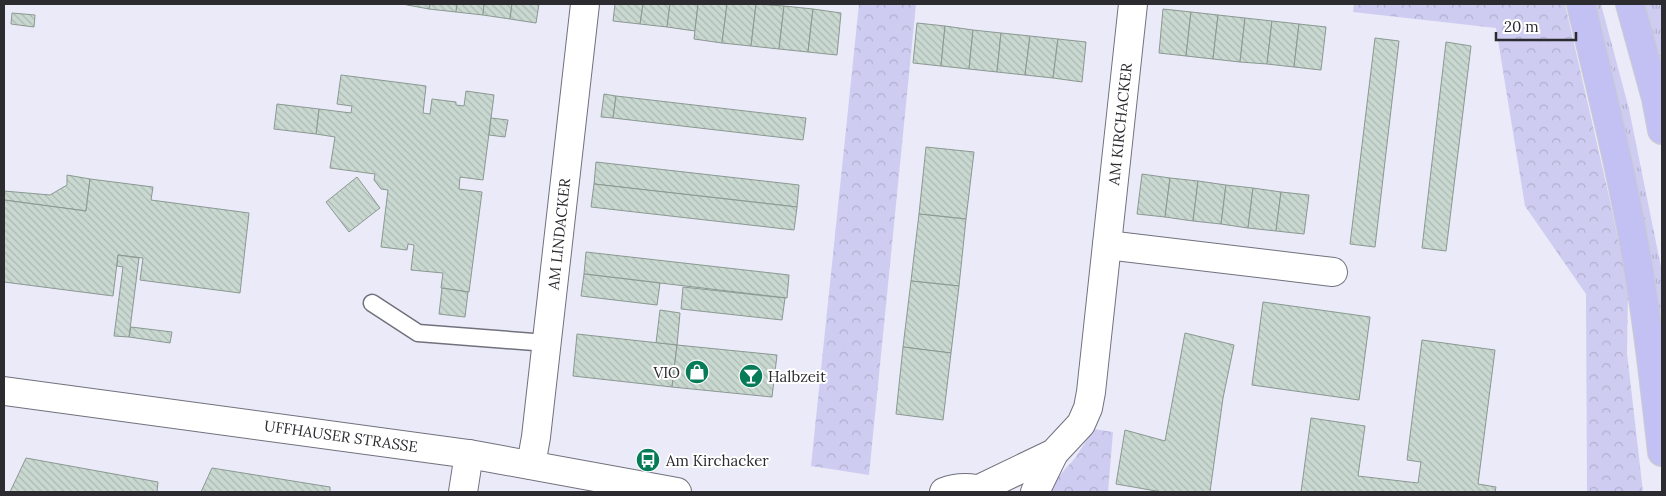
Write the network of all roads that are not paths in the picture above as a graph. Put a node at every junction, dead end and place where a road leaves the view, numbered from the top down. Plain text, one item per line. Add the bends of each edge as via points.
1 (586, 4) edge
2 (1133, 4) edge
3 (1581, 4) edge
4 (1630, 4) edge
5 (1662, 130) edge
6 (1107, 245) junction
7 (1333, 272) dead end
8 (372, 303) dead end
9 (547, 343) junction
10 (4, 391) edge
11 (1662, 452) edge
12 (1054, 453) junction
13 (469, 454) junction
14 (531, 465) junction
15 (983, 491) edge
16 (463, 492) edge
17 (677, 492) edge
18 (944, 492) edge
19 (1035, 492) edge

1 - 9 street, AM LINDACKER
2 - 6 street, AM KIRCHACKER
3 - 11 highway via 1637,259 1650,339
4 - 5 highway
6 - 7 street
6 - 12 street, AM KIRCHACKER via 1088,408 1081,424
8 - 9 lane via 418,333
9 - 14 street, AM LINDACKER
10 - 13 street, UFFHAUSER STRASSE
12 - 15 street, AM KIRCHACKER
12 - 19 street, AM KIRCHACKER
13 - 14 street, UFFHAUSER STRASSE
13 - 16 street
14 - 17 street, UFFHAUSER STRASSE
15 - 18 street via 958,488

